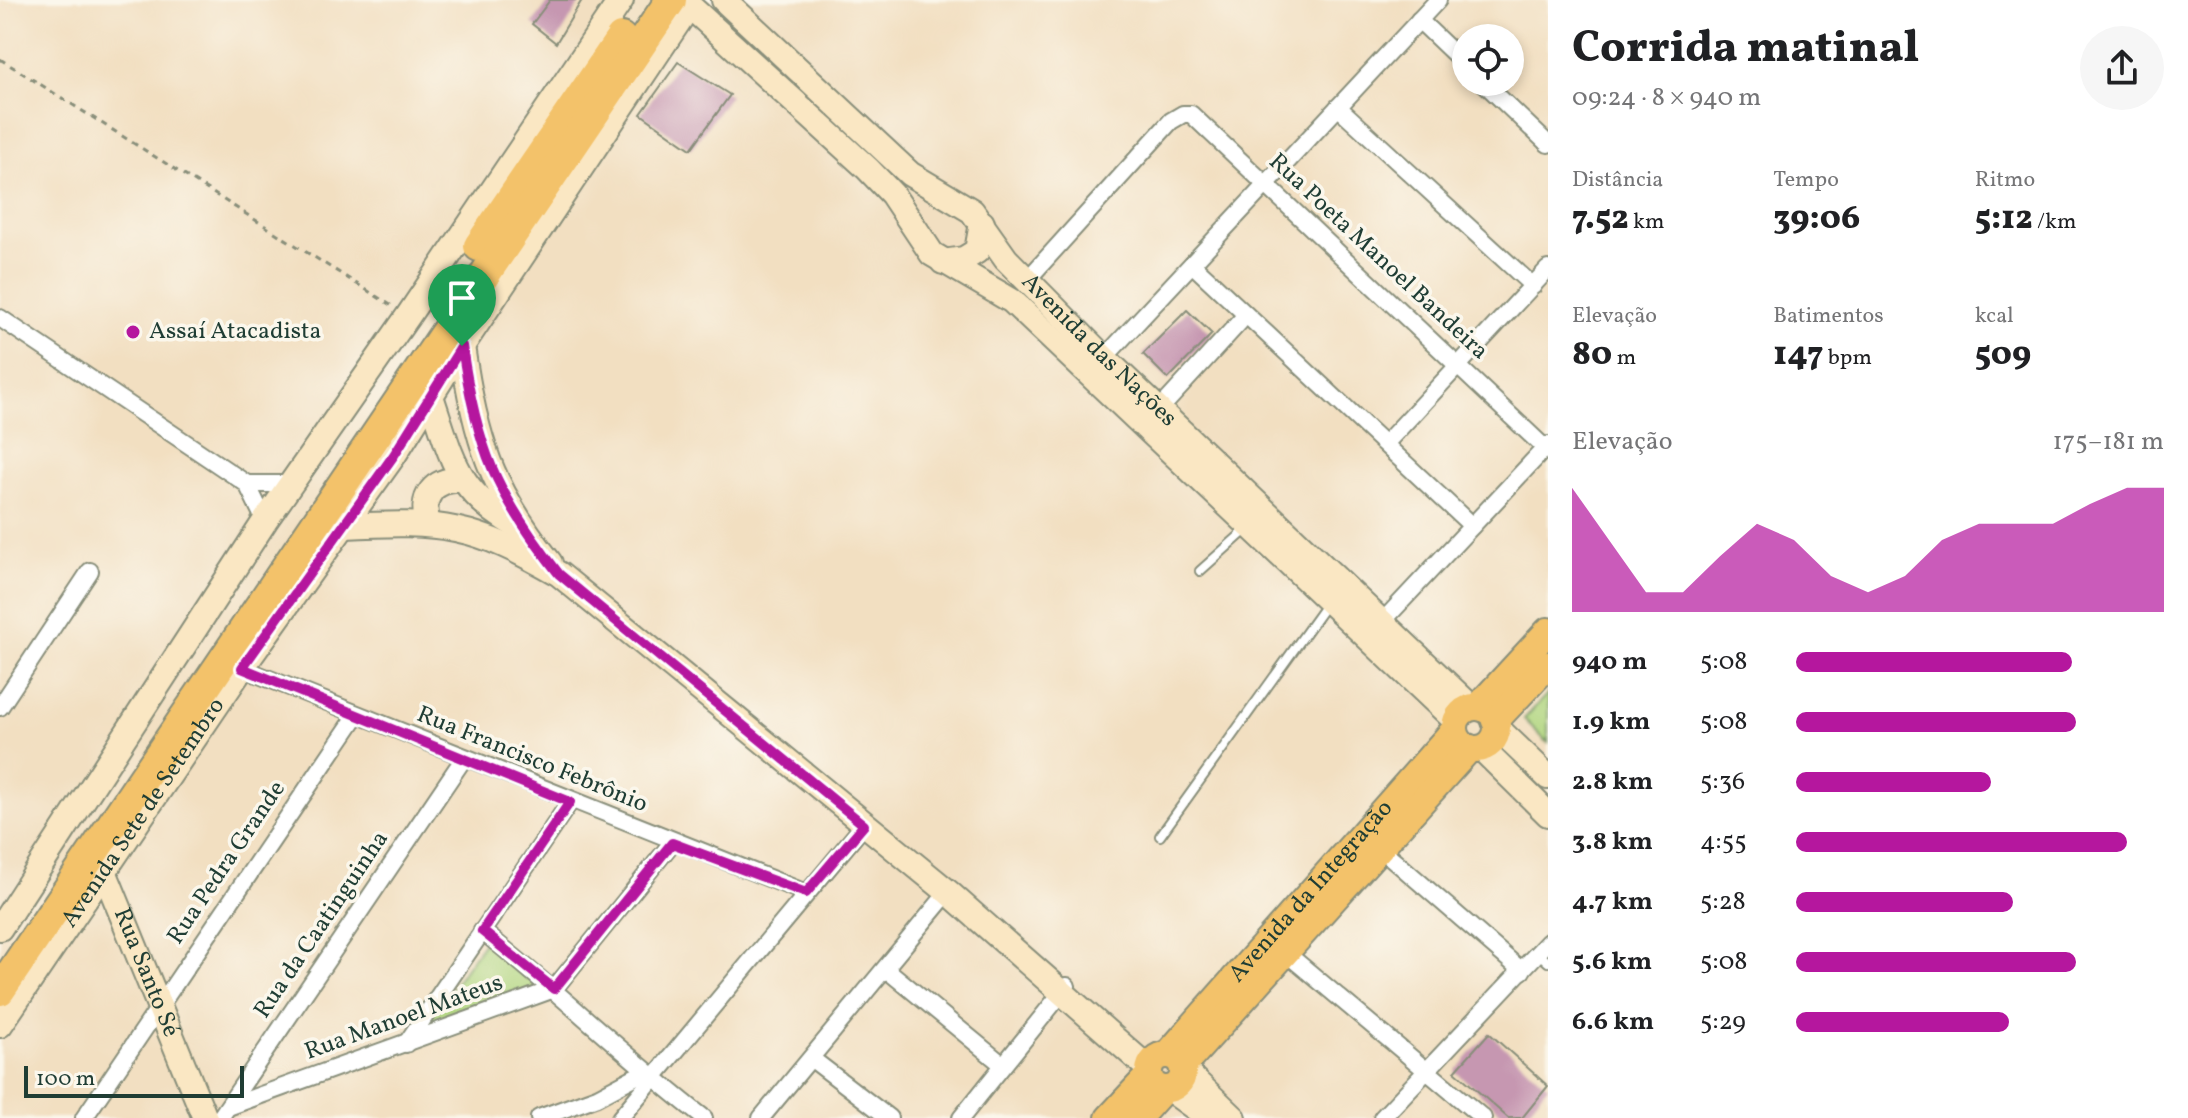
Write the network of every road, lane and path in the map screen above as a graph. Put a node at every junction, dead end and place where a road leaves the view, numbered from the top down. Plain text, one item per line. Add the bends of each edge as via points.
1 (621, 0) edge
2 (647, 0) edge
3 (724, 0) edge
4 (1438, 0) edge
5 (681, 2) edge
6 (1419, 20) junction
7 (710, 25) junction
8 (668, 41) junction
9 (1452, 52) edge
10 (0, 59) edge
11 (1498, 96) edge
12 (1338, 107) junction
13 (1548, 144) edge
14 (1265, 185) junction
15 (982, 223) junction
16 (943, 262) junction
17 (1192, 264) junction
18 (1548, 269) edge
19 (1027, 280) junction
20 (1533, 286) junction
21 (1246, 315) junction
22 (408, 316) junction
23 (0, 318) edge
24 (462, 346) junction
25 (1104, 358) junction
26 (423, 364) junction
27 (1458, 364) junction
28 (431, 396) junction
29 (1160, 409) junction
30 (1385, 444) junction
31 (1547, 448) edge
32 (463, 480) junction
33 (247, 484) junction
34 (318, 506) junction
35 (1255, 516) junction
36 (265, 521) junction
37 (429, 525) junction
38 (1472, 526) junction
39 (525, 532) junction
40 (90, 571) dead end
41 (1200, 571) dead end
42 (559, 574) junction
43 (1334, 591) junction
44 (1383, 621) junction
45 (1548, 631) edge
46 (1548, 665) edge
47 (242, 668) junction
48 (0, 707) edge
49 (357, 715) junction
50 (186, 718) junction
51 (1475, 726) junction
52 (464, 758) junction
53 (1548, 777) edge
54 (167, 778) junction
55 (570, 802) junction
56 (1548, 814) edge
57 (864, 825) junction
58 (1160, 836) dead end
59 (672, 843) junction
60 (1380, 848) junction
61 (104, 871) junction
62 (948, 892) junction
63 (806, 893) junction
64 (3, 917) edge
65 (482, 931) junction
66 (1545, 952) edge
67 (1286, 953) junction
68 (0, 963) edge
69 (886, 969) junction
70 (1522, 971) junction
71 (554, 989) junction
72 (0, 990) edge
73 (1064, 990) junction
74 (160, 1006) junction
75 (0, 1025) edge
76 (406, 1044) junction
77 (812, 1059) junction
78 (1003, 1065) junction
79 (1166, 1071) junction
80 (1427, 1071) junction
81 (649, 1075) junction
82 (224, 1112) edge
83 (84, 1118) edge
84 (205, 1118) edge
85 (539, 1118) edge
86 (620, 1118) edge
87 (704, 1118) edge
88 (761, 1118) edge
89 (889, 1118) edge
90 (961, 1118) edge
91 (1109, 1118) edge
92 (1138, 1118) edge
93 (1209, 1118) edge
94 (1234, 1118) edge
95 (1382, 1118) edge
96 (1483, 1118) edge

1 - 22 main road, Avenida Sete de Setembro
2 - 34 highway, Avenida Sete de Setembro via 537,157
3 - 15 main road, Avenida das Nações via 910,174 963,202
4 - 6 street
5 - 7 main road, Avenida das Nações
5 - 8 main road, Avenida Sete de Setembro
5 - 26 highway, Avenida Sete de Setembro
6 - 9 street
6 - 12 street
7 - 8 main road via 686,28
7 - 16 main road, Avenida das Nações via 868,169
8 - 24 main road, Avenida Sete de Setembro
10 - 22 path
11 - 13 street
12 - 14 street
12 - 20 street
14 - 17 street
14 - 19 street, Rua Poeta Manoel Bandeira via 1199,119 1183,114
14 - 27 street, Rua Poeta Manoel Bandeira
15 - 16 main road via 977,251
15 - 19 main road, Avenida das Nações
16 - 35 main road, Avenida das Nações via 1012,301
17 - 21 street
17 - 25 street
18 - 20 street
19 - 25 main road, Avenida das Nações
20 - 27 street
21 - 29 street
21 - 30 street
22 - 34 main road, Avenida Sete de Setembro
23 - 33 street
24 - 28 main road, Avenida Sete de Setembro
24 - 39 main road via 484,454
25 - 29 main road, Avenida das Nações
26 - 28 highway
26 - 34 highway, Avenida Sete de Setembro
27 - 30 street
27 - 31 street, Rua Poeta Manoel Bandeira
28 - 32 main road
28 - 34 main road, Avenida Sete de Setembro
29 - 35 main road, Avenida das Nações
30 - 38 street
31 - 38 street
32 - 37 main road via 442,482 429,492 424,505
32 - 39 main road via 492,512
33 - 34 street
33 - 36 street
34 - 36 main road, Avenida Sete de Setembro
34 - 37 main road
34 - 47 main road, Avenida Sete de Setembro
34 - 50 highway, Avenida Sete de Setembro
34 - 68 highway, Avenida Sete de Setembro
35 - 41 lane
35 - 43 main road, Avenida das Nações
36 - 64 main road, Avenida Sete de Setembro
37 - 42 main road via 491,537
38 - 44 street
39 - 42 main road
40 - 48 street
42 - 57 main road
43 - 44 main road, Avenida das Nações
43 - 51 main road, Avenida das Nações
43 - 58 lane
44 - 51 main road, Avenida das Nações
45 - 51 main road, Avenida da Integração
46 - 51 main road, Avenida da Integração
47 - 49 street, Rua Francisco Febrônio
47 - 54 main road, Avenida Sete de Setembro
49 - 52 street, Rua Francisco Febrônio
49 - 74 street, Rua Pedra Grande
50 - 54 highway
50 - 72 highway, Avenida Sete de Setembro
51 - 53 main road, Avenida das Nações
51 - 56 main road, Avenida das Nações
51 - 60 main road, Avenida da Integração
51 - 79 main road, Avenida da Integração
52 - 55 street, Rua Francisco Febrônio
52 - 82 street, Rua da Caatinguinha
54 - 61 main road, Avenida Sete de Setembro
55 - 59 street, Rua Francisco Febrônio
55 - 65 street
57 - 62 main road
57 - 63 street
59 - 63 street, Rua Francisco Febrônio
59 - 71 street
60 - 67 main road, Avenida da Integração
60 - 70 street
61 - 74 main road, Rua Santo Sé
61 - 75 main road, Avenida Sete de Setembro
62 - 69 street
62 - 73 main road
63 - 81 street
65 - 71 street
65 - 76 street
66 - 70 street
67 - 79 main road, Avenida da Integração
67 - 80 street
69 - 77 street
69 - 78 street
70 - 80 street
71 - 76 street, Rua Manoel Mateus
71 - 81 street
73 - 78 street
73 - 79 main road
74 - 83 street, Rua Pedra Grande
74 - 84 main road, Rua Santo Sé
76 - 82 street, Rua Manoel Mateus
77 - 88 street
77 - 89 street
78 - 90 street
79 - 91 main road, Avenida da Integração
79 - 92 main road, Avenida da Integração
79 - 93 main road
79 - 94 main road
80 - 95 street
80 - 96 street
81 - 85 street
81 - 86 street
81 - 87 street

